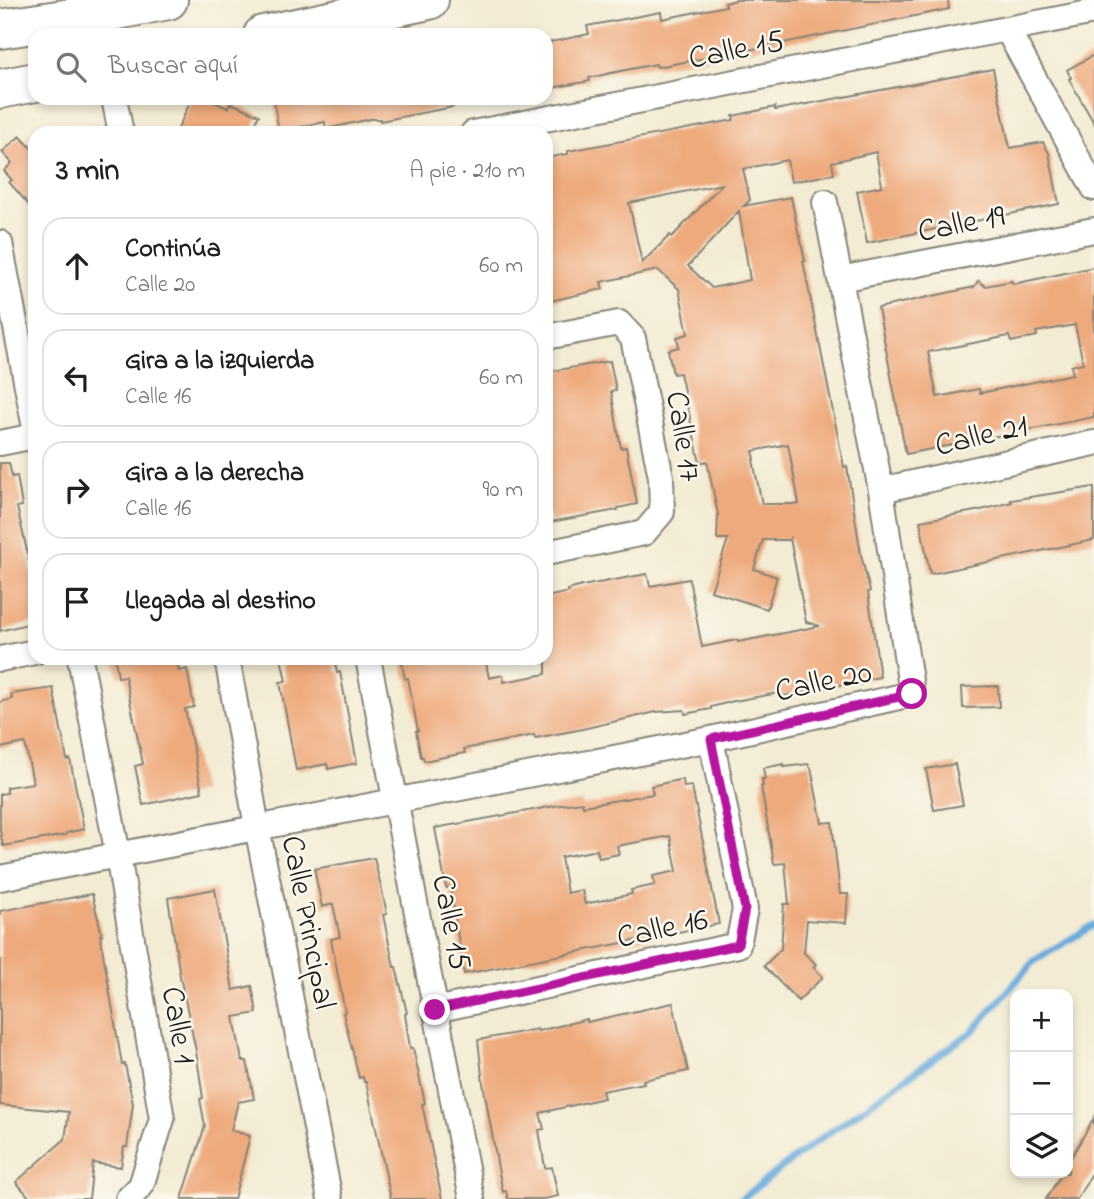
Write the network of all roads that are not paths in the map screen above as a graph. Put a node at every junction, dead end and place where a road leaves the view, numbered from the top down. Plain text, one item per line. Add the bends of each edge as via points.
1 (168, 0) edge
2 (429, 0) edge
3 (1094, 12) edge
4 (99, 25) edge
5 (296, 28) edge
6 (0, 29) edge
7 (1007, 29) junction
8 (28, 83) edge
9 (0, 89) edge
10 (115, 105) edge
11 (120, 126) edge
12 (509, 126) edge
13 (1094, 188) edge
14 (825, 202) dead end
15 (1094, 230) edge
16 (0, 243) edge
17 (840, 279) junction
18 (553, 336) edge
19 (28, 391) edge
20 (28, 437) edge
21 (0, 443) edge
22 (1094, 443) edge
23 (881, 490) junction
24 (553, 552) edge
25 (28, 653) edge
26 (0, 659) edge
27 (81, 665) edge
28 (228, 665) edge
29 (369, 665) edge
30 (711, 739) junction
31 (396, 800) junction
32 (257, 827) junction
33 (118, 855) junction
34 (0, 878) edge
35 (435, 1010) junction
36 (128, 1199) edge
37 (330, 1199) edge
38 (472, 1199) edge

1 - 4 highway
2 - 5 highway
3 - 7 street, Calle 15
4 - 6 highway
7 - 12 street, Calle 15
7 - 13 street
8 - 9 highway
10 - 11 street
14 - 17 street, Calle 20
15 - 17 street, Calle 19
16 - 19 street
17 - 23 street, Calle 20
18 - 24 street, Calle 17 via 619,323 634,338 661,477 662,512 644,533
20 - 21 street
22 - 23 street, Calle 21
23 - 30 street, Calle 20 via 912,694
25 - 26 street
27 - 33 street, Calle 1
28 - 32 street, Calle Principal
29 - 31 street, Calle 15
30 - 31 street, Calle 20
30 - 35 street, Calle 16 via 745,909 738,945
31 - 32 street, Calle 20
31 - 35 street, Calle 15
32 - 33 street
32 - 37 street, Calle Principal
33 - 34 street
33 - 36 street, Calle 1 via 162,1119 141,1186
35 - 38 street, Calle 15

